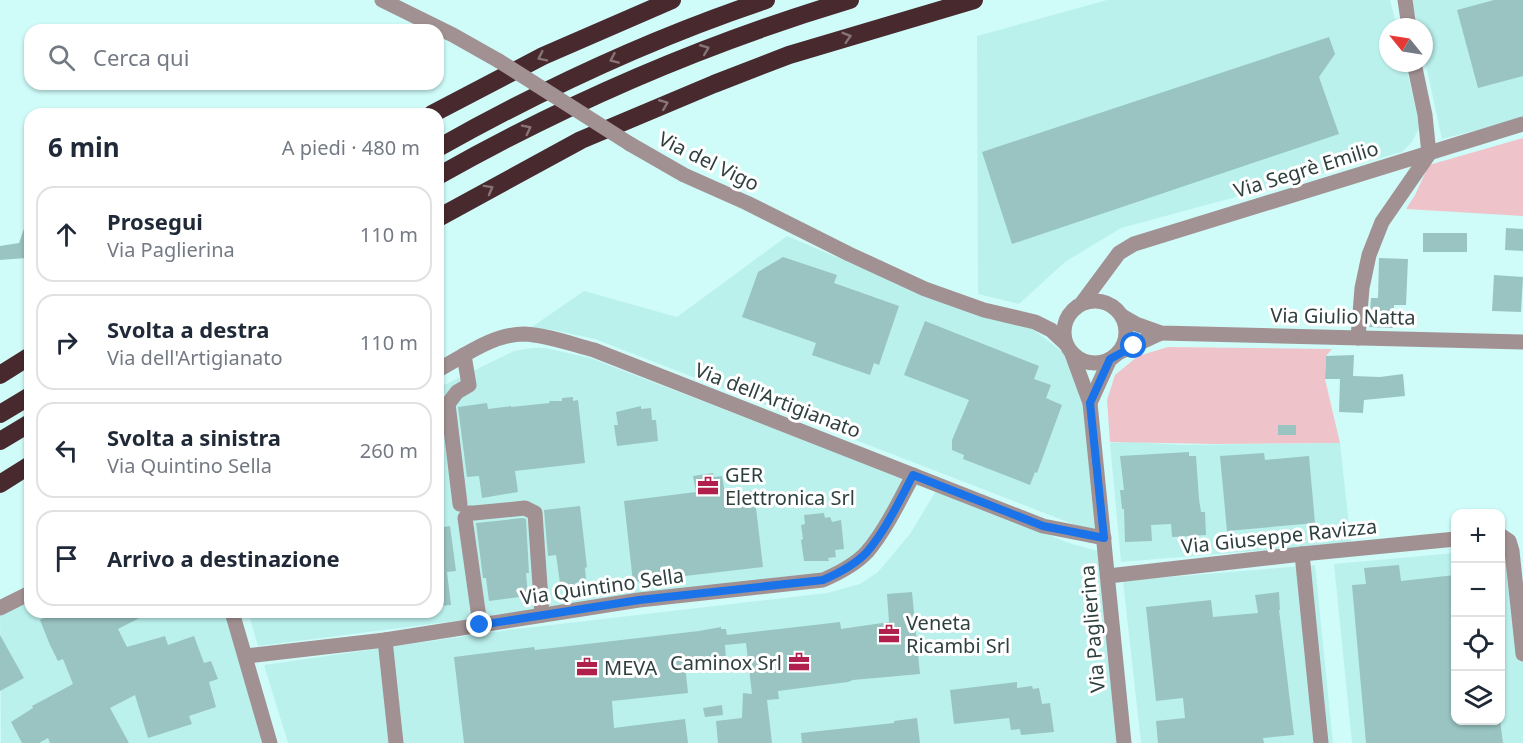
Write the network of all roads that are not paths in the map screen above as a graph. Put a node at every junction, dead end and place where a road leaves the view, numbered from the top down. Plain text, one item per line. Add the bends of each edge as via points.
1 (382, 0) edge
2 (672, 0) edge
3 (766, 0) edge
4 (850, 0) edge
5 (974, 0) edge
6 (1405, 0) edge
7 (1408, 18) edge
8 (431, 24) edge
9 (444, 31) edge
10 (1416, 72) edge
11 (443, 108) edge
12 (1523, 124) edge
13 (444, 145) edge
14 (1429, 154) junction
15 (444, 173) edge
16 (444, 215) edge
17 (1108, 266) junction
18 (1108, 303) junction
19 (1080, 304) junction
20 (1122, 316) junction
21 (1035, 322) junction
22 (1161, 333) junction
23 (1358, 338) junction
24 (1523, 342) edge
25 (1069, 349) junction
26 (464, 356) junction
27 (1114, 356) junction
28 (24, 360) edge
29 (444, 367) edge
30 (0, 375) edge
31 (24, 400) edge
32 (1090, 403) junction
33 (0, 414) edge
34 (24, 427) edge
35 (0, 441) edge
36 (24, 469) edge
37 (913, 475) junction
38 (0, 484) edge
39 (460, 504) dead end
40 (1104, 538) junction
41 (1505, 538) edge
42 (1451, 539) edge
43 (1302, 554) junction
44 (1108, 576) junction
45 (24, 595) edge
46 (0, 608) edge
47 (542, 615) junction
48 (234, 618) edge
49 (480, 625) junction
50 (385, 640) junction
51 (1523, 654) edge
52 (246, 656) junction
53 (270, 743) edge
54 (396, 743) edge
55 (1124, 743) edge
56 (1321, 743) edge

1 - 8 street, Via del Vigo, bridge
2 -> 11 highway via 543,56
3 -> 13 highway via 602,64
15 -> 4 highway via 639,76 727,40
16 -> 5 highway via 581,141 674,100 789,55
6 - 7 street
9 - 21 street, Via del Vigo, bridge via 684,175 925,289 984,310
10 - 14 street
12 - 14 street, Via Segrè Emilio
14 - 17 street, Via Segrè Emilio via 1134,244
14 - 23 street via 1382,222 1369,255
17 - 18 street
17 - 19 street, Via Segrè Emilio
18 - 19 street via 1098,300
18 - 20 street
19 - 21 street, Via del Vigo via 1061,315
19 - 25 street via 1069,313 1065,323 1063,334
20 - 22 street, Via Giulio Natta
20 - 27 street via 1126,335
21 - 25 street, Via del Vigo via 1051,330
22 - 23 street, Via Giulio Natta
22 - 27 street, Via Giulio Natta
23 - 24 street, Via Giulio Natta
25 - 27 street via 1080,360 1091,363
25 - 32 street, Via Paglierina
26 - 29 street, Via dell'Artigianato
26 - 37 street, Via dell'Artigianato via 485,343 523,334 594,350
26 - 39 street via 469,384 448,404
27 - 32 street
28 - 30 highway
31 - 33 highway
32 - 40 street, Via Paglierina
34 - 35 highway
36 - 38 highway
37 - 40 street, Via dell'Artigianato via 1043,526
37 - 47 street, Via Quintino Sella via 867,552 823,580
40 - 44 street, Via Paglierina
41 - 51 street via 1512,551
42 - 43 street, Via Giuseppe Ravizza
43 - 44 street, Via Giuseppe Ravizza
43 - 56 street
44 - 55 street, Via Paglierina
45 - 46 street
47 - 49 street, Via Quintino Sella
47 - 49 street via 535,513 525,508 468,513 465,518
48 - 52 street
49 - 50 street, Via Quintino Sella
50 - 52 street, Via Quintino Sella
50 - 54 street
52 - 53 street

